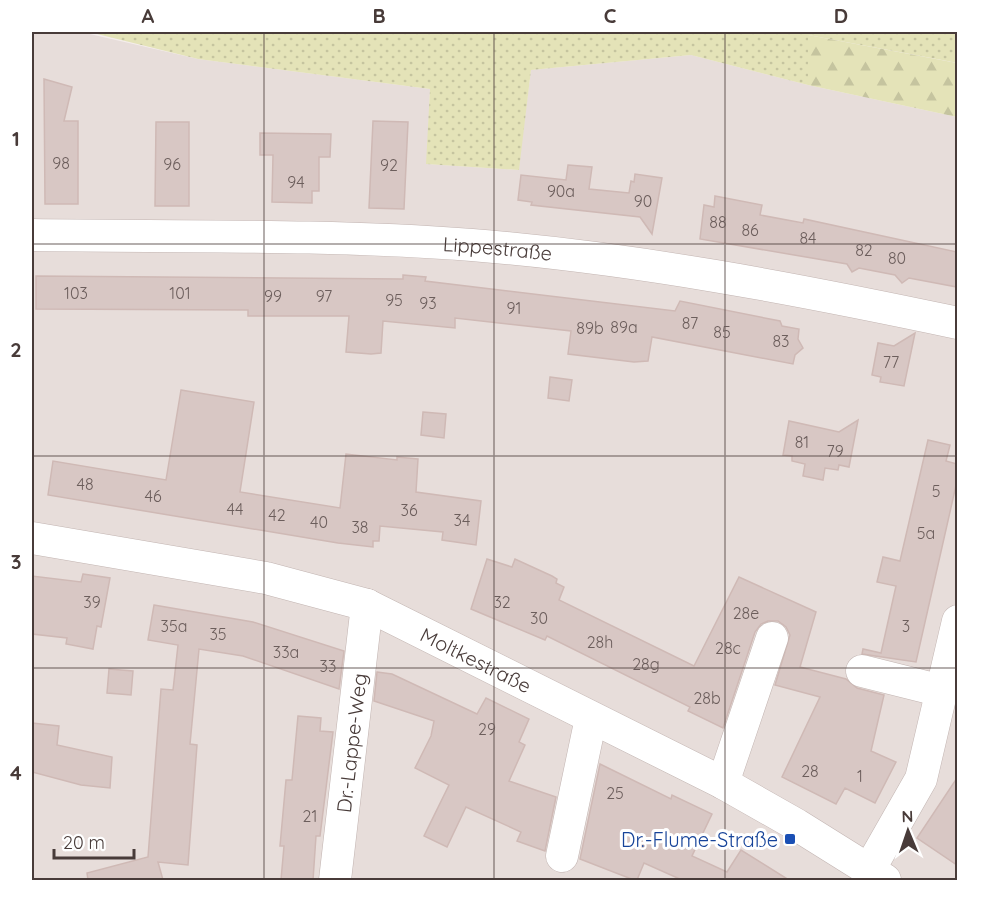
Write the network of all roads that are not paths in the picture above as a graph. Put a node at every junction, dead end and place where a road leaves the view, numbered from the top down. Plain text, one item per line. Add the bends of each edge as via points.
1 (32, 236) edge
2 (957, 323) edge
3 (32, 538) edge
4 (367, 605) junction
5 (957, 621) edge
6 (772, 638) dead end
7 (862, 671) dead end
8 (942, 691) junction
9 (591, 718) junction
10 (723, 783) junction
11 (562, 856) dead end
12 (877, 875) edge
13 (335, 880) edge

1 - 2 street, Lippestraße via 283,236 472,245 650,265
3 - 4 street, Moltkestraße via 266,578
4 - 9 street, Moltkestraße
4 - 13 street, Dr.-Lappe-Weg
5 - 8 street
6 - 10 street
7 - 8 street
8 - 12 street via 921,779
9 - 10 street, Moltkestraße
9 - 11 street
10 - 12 street, Moltkestraße

